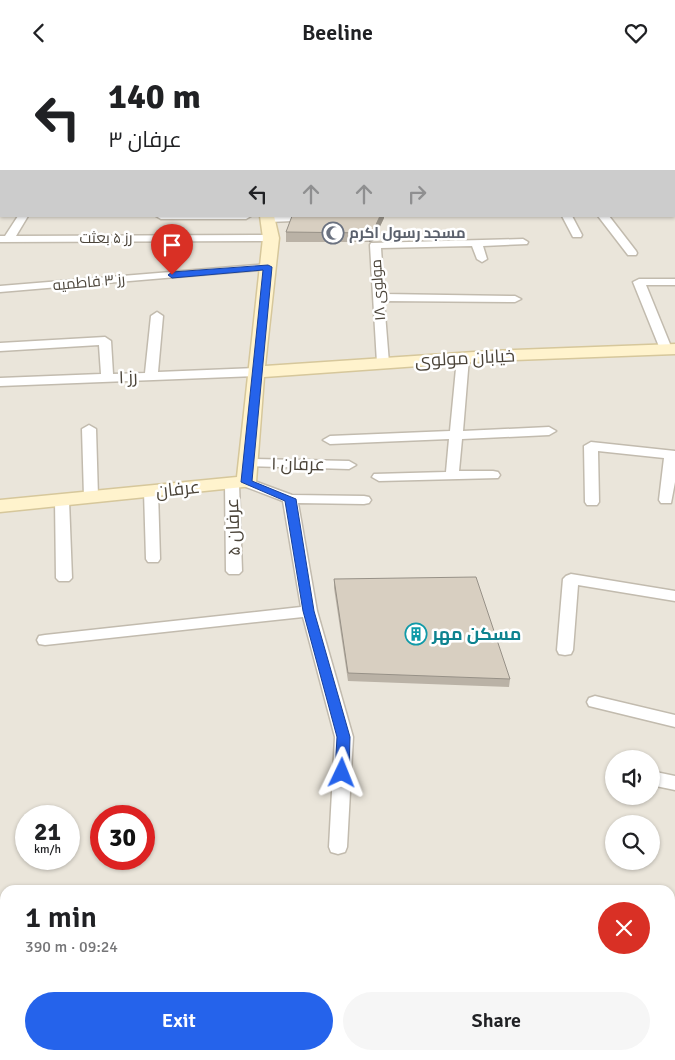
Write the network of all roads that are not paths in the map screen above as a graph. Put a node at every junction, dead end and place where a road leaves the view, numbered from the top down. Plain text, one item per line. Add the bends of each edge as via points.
1 (21, 217) edge
2 (188, 217) edge
3 (231, 217) edge
4 (306, 217) edge
5 (567, 217) edge
6 (604, 217) edge
7 (268, 218) edge
8 (577, 235) dead end
9 (271, 237) junction
10 (5, 238) edge
11 (522, 242) dead end
12 (476, 243) junction
13 (632, 253) dead end
14 (482, 259) dead end
15 (268, 267) junction
16 (675, 282) edge
17 (0, 289) edge
18 (379, 297) junction
19 (515, 299) dead end
20 (157, 315) dead end
21 (0, 347) edge
22 (670, 349) edge
23 (463, 358) junction
24 (383, 363) junction
25 (256, 372) junction
26 (151, 376) junction
27 (107, 378) junction
28 (0, 382) edge
29 (89, 429) dead end
30 (548, 431) dead end
31 (456, 435) junction
32 (330, 440) dead end
33 (673, 455) edge
34 (349, 465) dead end
35 (493, 475) dead end
36 (242, 476) junction
37 (452, 476) junction
38 (379, 477) dead end
39 (151, 491) junction
40 (91, 497) junction
41 (290, 499) junction
42 (62, 500) junction
43 (364, 500) dead end
44 (666, 500) dead end
45 (592, 502) dead end
46 (0, 506) edge
47 (153, 559) dead end
48 (234, 571) dead end
49 (64, 578) dead end
50 (675, 596) edge
51 (308, 611) junction
52 (45, 640) dead end
53 (565, 650) dead end
54 (595, 702) dead end
55 (675, 721) edge
56 (660, 780) edge
57 (675, 783) edge
58 (338, 847) dead end

1 - 10 street
2 - 3 street
4 - 7 street
5 - 8 street
6 - 13 street
7 - 9 street
9 - 10 street, رز ۵ بعثت
9 - 15 street
11 - 12 street, مولوی ۱۸
12 - 14 street
12 - 18 street, مولوی ۱۸ via 375,245
15 - 17 street, رز ۳ فاطمیه
15 - 25 street
16 - 22 street via 639,282
18 - 19 street
18 - 24 street, مولوی ۱۸
20 - 26 street
21 - 27 street via 105,341
22 - 23 street, خیابان مولوی
23 - 24 street, خیابان مولوی
23 - 31 street
24 - 25 street, خیابان مولوی
25 - 26 street, رز ۱
25 - 36 street
26 - 27 street, رز ۱
27 - 28 street, رز ۱
29 - 40 street
30 - 31 street
31 - 32 street
31 - 37 street
33 - 44 street
33 - 45 street via 591,446
34 - 36 street, عرفان ۱
35 - 37 street
36 - 39 street, عرفان
36 - 41 street
36 - 48 street, عرفان ۵
37 - 38 street
39 - 40 street, عرفان
39 - 47 street
40 - 42 street, عرفان
41 - 43 street
41 - 51 street
42 - 46 street, عرفان
42 - 49 street
50 - 53 street via 571,579
51 - 52 street
51 - 58 street via 344,737
54 - 55 street
56 - 57 street

